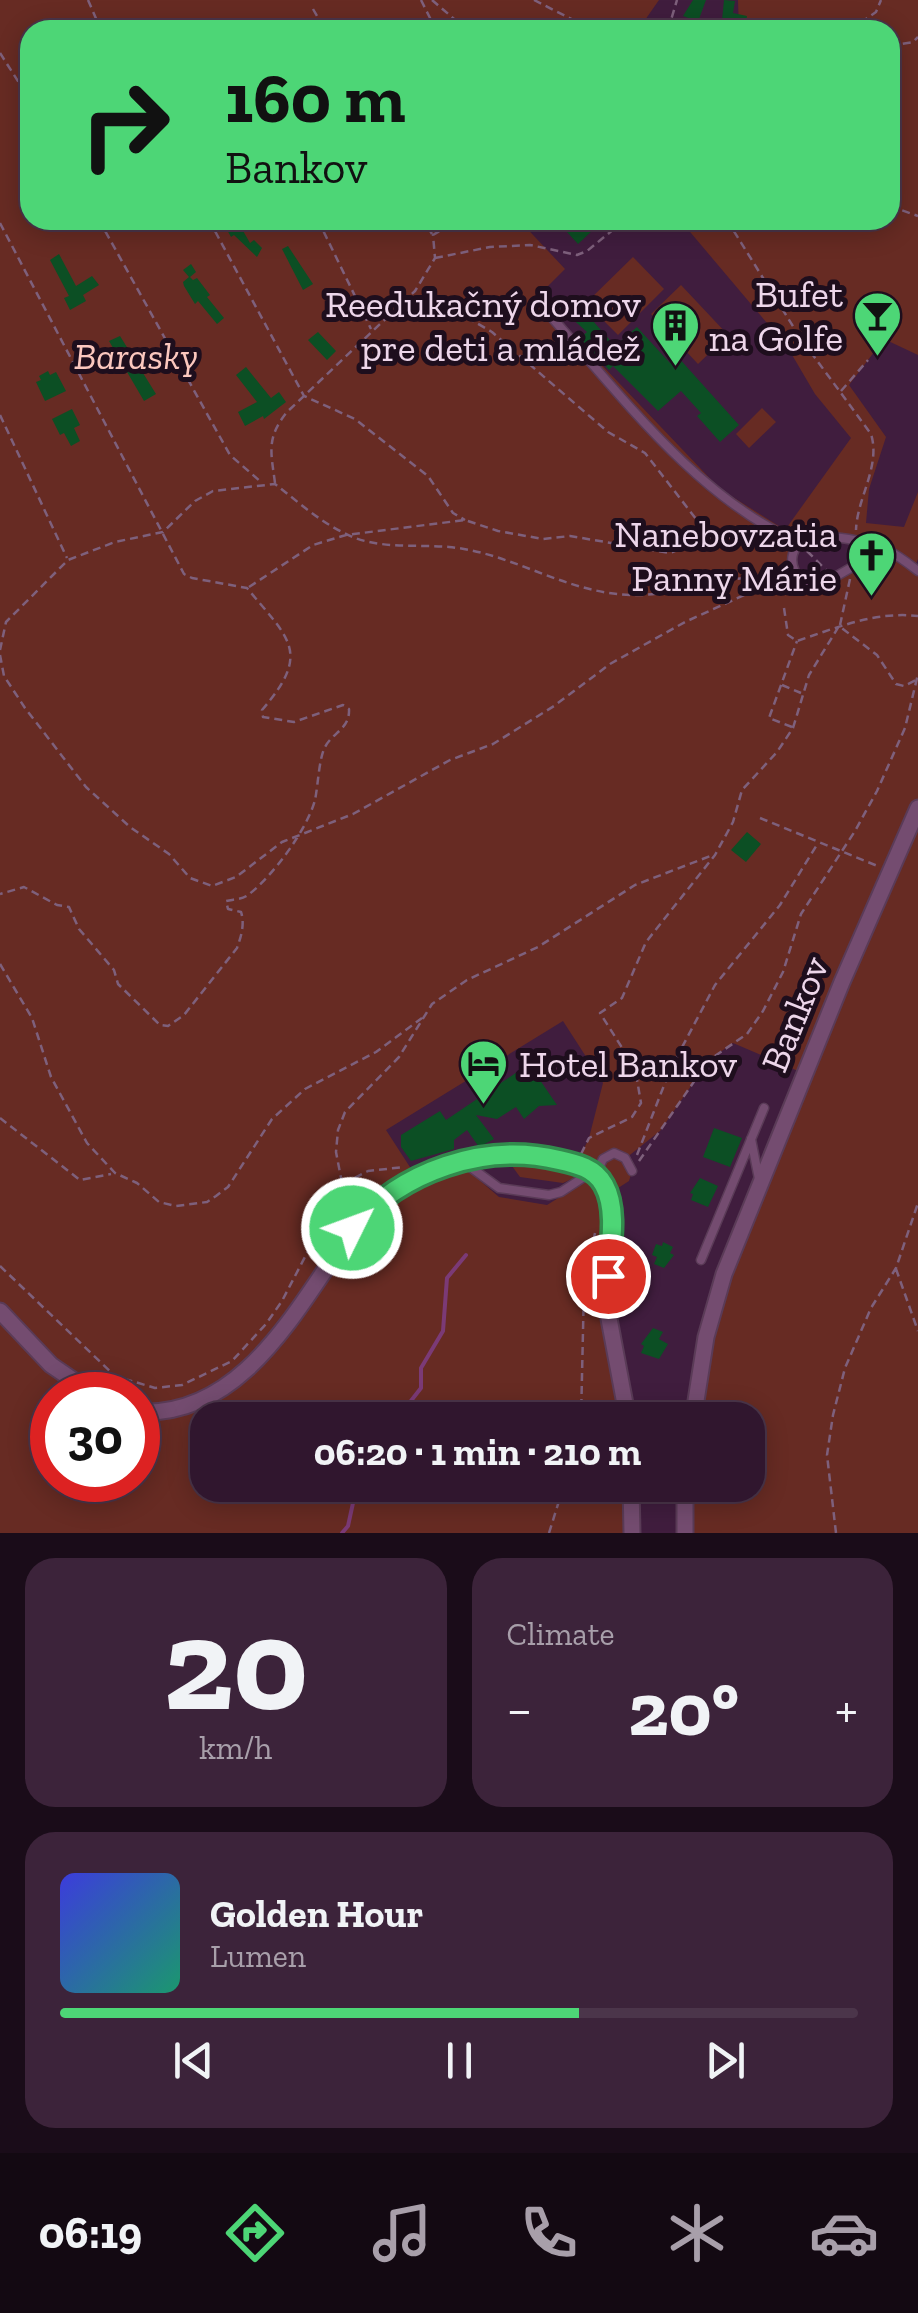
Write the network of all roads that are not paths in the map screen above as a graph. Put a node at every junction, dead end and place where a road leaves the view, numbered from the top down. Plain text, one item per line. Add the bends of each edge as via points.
1 (547, 312) dead end
2 (799, 543) junction
3 (884, 548) junction
4 (918, 571) edge
5 (918, 808) edge
6 (764, 1108) dead end
7 (751, 1139) junction
8 (462, 1161) junction
9 (631, 1168) road end
10 (596, 1174) junction
11 (760, 1183) junction
12 (702, 1260) dead end
13 (0, 1312) edge
14 (61, 1372) edge
15 (625, 1402) edge
16 (697, 1402) edge
17 (160, 1411) edge
18 (631, 1502) edge
19 (685, 1502) edge
20 (632, 1533) edge
21 (685, 1533) edge

1 - 2 lane via 716,492
2 - 3 lane via 818,537
2 - 3 lane via 794,570 813,587
3 - 4 lane
5 - 11 street, Bankov
6 - 7 lane
7 - 11 lane
7 - 12 lane
8 - 10 street via 516,1153
8 - 10 lane via 499,1188 548,1194
8 - 17 street via 417,1178 375,1205 244,1374 198,1401
9 - 10 lane via 614,1154
10 - 15 street via 612,1211 607,1308
11 - 16 street, Bankov via 724,1274
13 - 14 street
18 - 20 street
19 - 21 street

